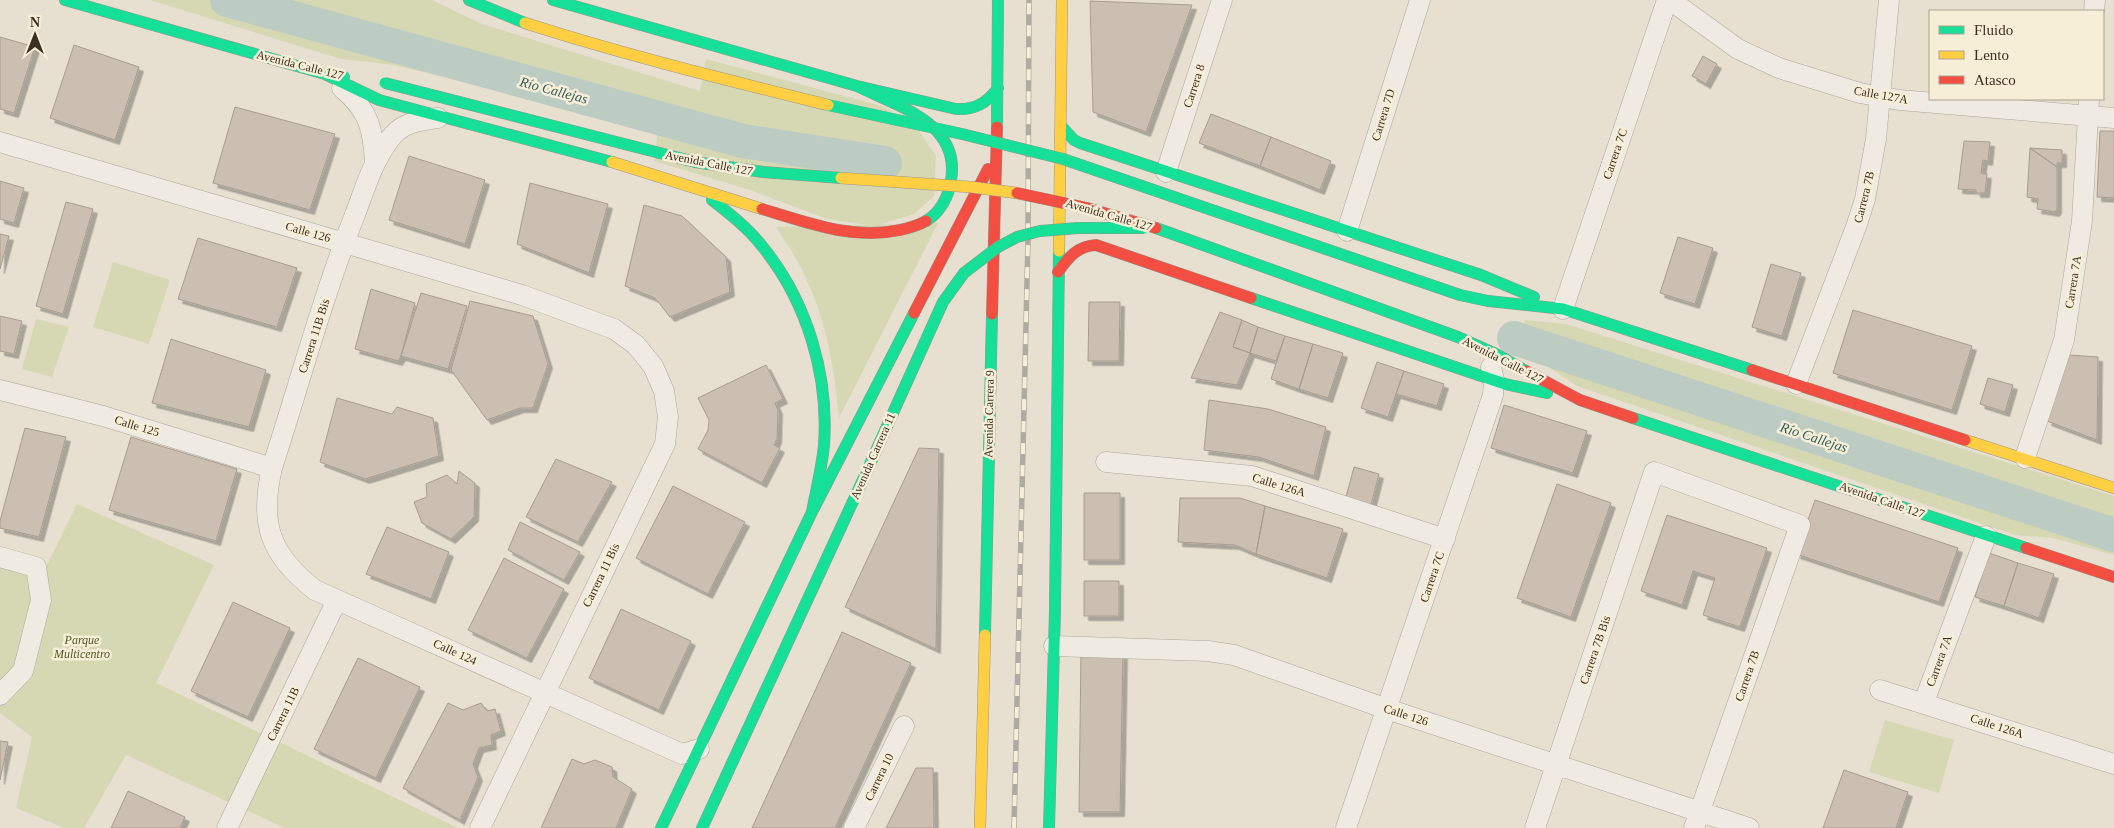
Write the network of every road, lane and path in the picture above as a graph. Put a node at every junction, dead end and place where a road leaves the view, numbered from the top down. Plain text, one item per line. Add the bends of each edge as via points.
1 (65, 0) edge
2 (468, 0) edge
3 (553, 0) edge
4 (998, 0) edge
5 (1062, 0) edge
6 (1222, 0) edge
7 (1420, 0) edge
8 (1669, 0) edge
9 (1889, 0) edge
10 (127, 7) dead end
11 (157, 26) junction
12 (325, 74) junction
13 (857, 86) junction
14 (998, 88) junction
15 (1879, 97) junction
16 (1929, 100) edge
17 (1936, 100) edge
18 (2088, 108) edge
19 (443, 117) junction
20 (2114, 118) edge
21 (1061, 126) junction
22 (0, 142) edge
23 (996, 153) junction
24 (375, 162) junction
25 (1166, 172) junction
26 (692, 186) junction
27 (1156, 228) junction
28 (1346, 231) junction
29 (344, 242) junction
30 (1058, 272) junction
31 (1563, 309) junction
32 (614, 329) joint
33 (1458, 337) junction
34 (1494, 380) junction
35 (1796, 384) junction
36 (0, 390) edge
37 (1580, 400) junction
38 (2025, 458) junction
39 (1106, 462) dead end
40 (272, 468) junction
41 (2114, 488) edge
42 (266, 512) joint
43 (812, 512) junction
44 (1800, 525) joint
45 (1986, 536) junction
46 (1445, 539) junction
47 (2028, 548) junction
48 (2088, 556) dead end
49 (0, 557) edge
50 (2114, 577) edge
51 (337, 600) junction
52 (1054, 646) junction
53 (1880, 690) dead end
54 (544, 692) junction
55 (0, 696) edge
56 (1924, 702) junction
57 (1387, 709) junction
58 (904, 726) dead end
59 (690, 758) junction
60 (1556, 764) junction
61 (2114, 764) edge
62 (1697, 820) edge
63 (228, 828) edge
64 (480, 828) edge
65 (661, 828) edge
66 (702, 828) edge
67 (854, 828) edge
68 (980, 828) edge
69 (1049, 828) edge
70 (1346, 828) edge
71 (1535, 828) edge
72 (1749, 828) edge

1 - 11 main road, Avenida Calle 127
2 - 31 main road, bridge via 582,41 700,73 1063,159 1460,295
3 - 13 main road
4 - 14 main road, Avenida Carrera 9
5 - 21 main road
6 - 25 street, Carrera 8
7 - 28 street, Carrera 7D
8 - 15 street, Calle 127A via 1738,49 1779,68
8 - 31 street, Carrera 7C
9 - 15 street, Carrera 7B
10 - 11 main road
11 - 12 main road, Avenida Calle 127
12 - 19 main road via 379,100
12 - 24 street, Carrera 11B Bis via 357,100 365,112 373,137
12 - 27 main road, Avenida Calle 127, bridge via 376,82 695,162 787,175 972,187 1074,203
13 - 14 main road via 963,110 984,103
13 - 26 main road via 928,121 942,135 948,147 953,171 950,190 941,207 918,226 885,233 833,230
14 - 23 main road, Avenida Carrera 9
15 - 16 street, Calle 127A
15 - 35 street, Carrera 7B via 1876,139 1865,199
17 - 18 street, Calle 127A
18 - 20 street, Calle 127A
18 - 38 street, Carrera 7A via 2082,221 2064,340
19 - 24 street, Carrera 11B Bis via 418,120 402,128
19 - 26 main road
21 - 25 main road via 1080,143
21 - 30 main road
22 - 29 street, Calle 126
23 - 43 main road
23 - 68 main road, Avenida Carrera 9
24 - 29 street, Carrera 11B Bis
25 - 28 main road
26 - 43 main road via 746,227 771,256 807,323 818,359 824,397 824,435
27 - 33 main road, Avenida Calle 127
27 - 66 main road, Avenida Carrera 11, bridge via 1040,231 1004,244 964,273 943,302
28 - 31 main road via 1481,275
29 - 32 street, Calle 126 via 522,295
29 - 40 street, Carrera 11B Bis
30 - 34 main road via 1078,248 1096,244
30 - 52 main road
31 - 35 main road
32 - 54 street, Carrera 11 Bis via 636,345 653,366 664,391 668,417 665,444
33 - 34 street via 1487,361
33 - 37 main road, Avenida Calle 127
34 - 37 main road
34 - 46 street, Carrera 7C via 1493,395
35 - 38 main road
36 - 40 street, Calle 125 via 103,416
37 - 45 main road, Avenida Calle 127
38 - 41 main road
39 - 46 street, Calle 126A via 1252,476
40 - 42 street, Carrera 11B Bis
42 - 51 street, Calle 124 via 270,535 280,557 315,590
43 - 59 main road
44 - 60 street, Carrera 7B Bis via 1654,472
44 - 62 street, Carrera 7B
45 - 47 main road, Avenida Calle 127
45 - 56 street, Carrera 7A
46 - 57 street, Carrera 7C
47 - 48 main road
47 - 50 main road, Avenida Calle 127
49 - 55 street via 36,567 41,600 23,671
51 - 54 street, Calle 124
51 - 63 street, Carrera 11B
52 - 57 street, Calle 126 via 1208,651 1234,655
52 - 69 main road
53 - 56 street, Calle 126A
54 - 59 street, Calle 124
54 - 64 street, Carrera 11 Bis
56 - 61 street, Calle 126A
57 - 60 street, Calle 126
57 - 70 street, Carrera 7C
58 - 67 street, Carrera 10
59 - 65 main road
60 - 62 street, Calle 126
60 - 71 street, Carrera 7B Bis
62 - 72 street, Calle 126

